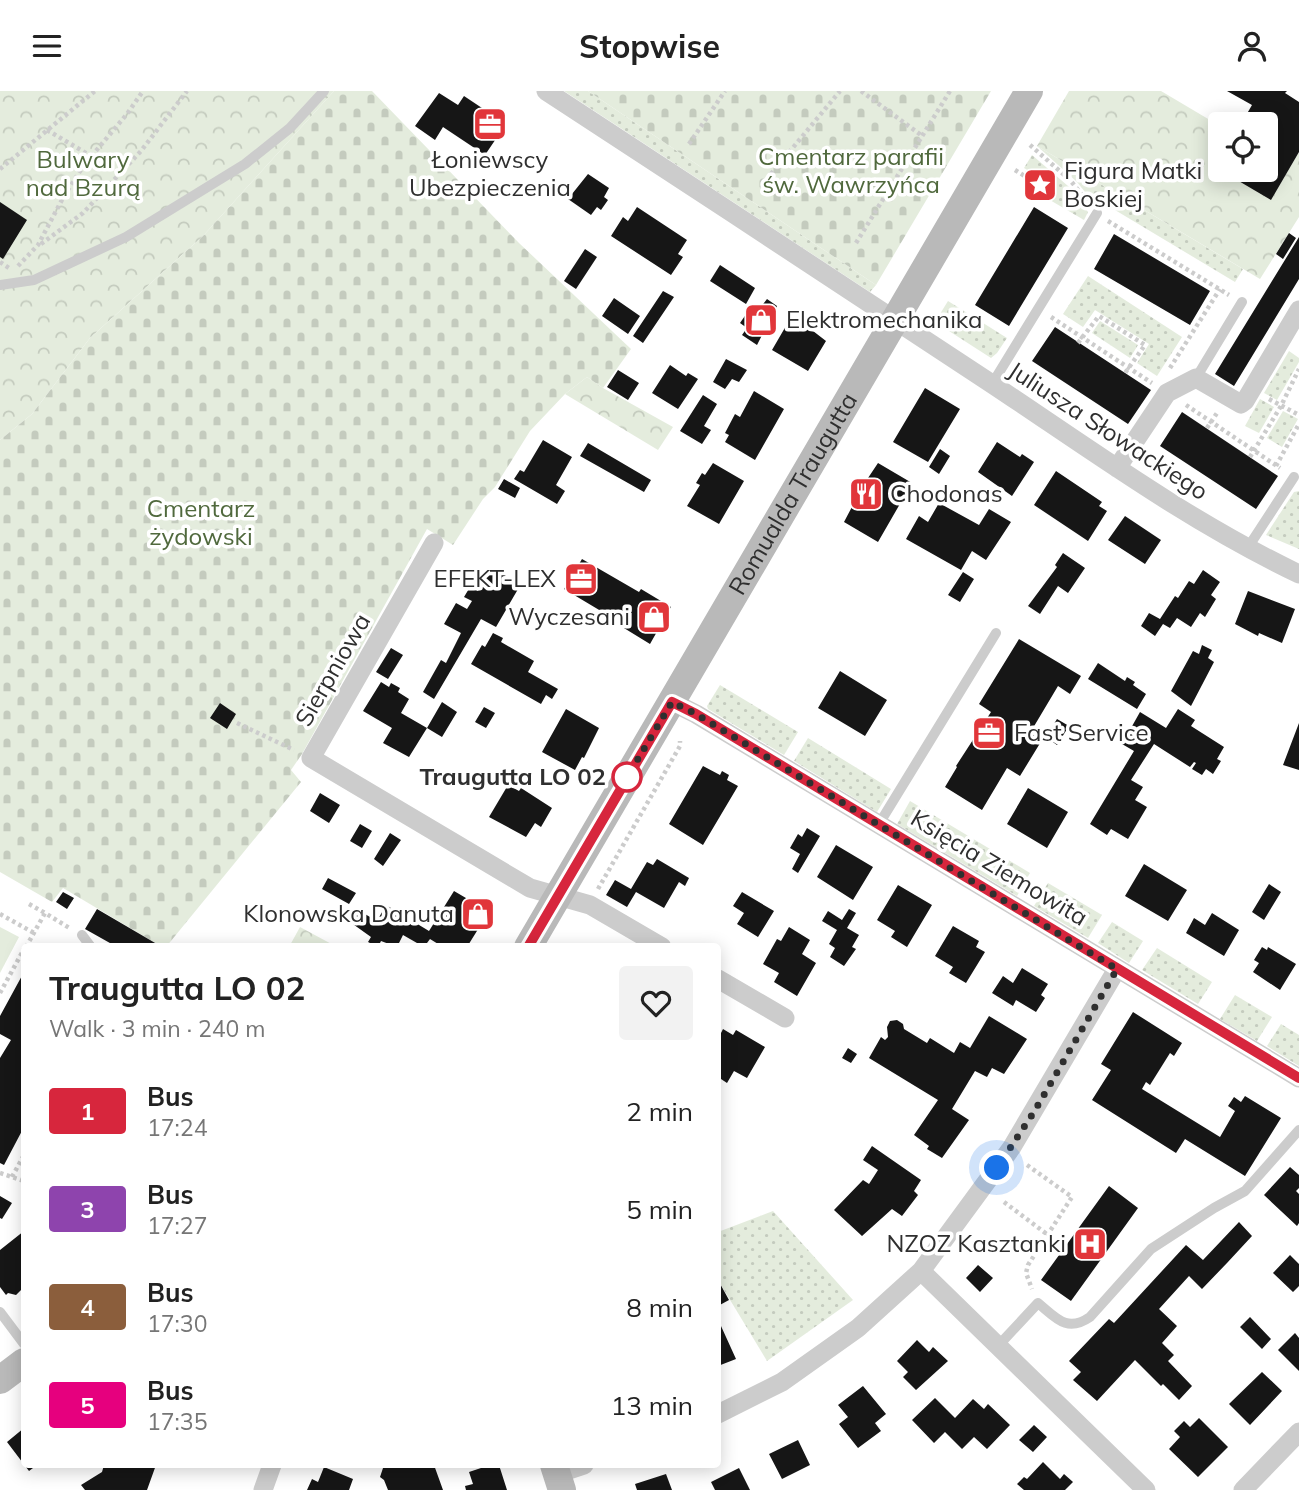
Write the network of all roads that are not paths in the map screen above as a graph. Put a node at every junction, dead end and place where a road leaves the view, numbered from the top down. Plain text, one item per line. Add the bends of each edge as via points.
1 (324, 91) edge
2 (546, 91) edge
3 (1029, 91) edge
4 (1097, 213) road end
5 (1, 285) edge
6 (1242, 302) road end
7 (1299, 310) edge
8 (895, 319) junction
9 (1196, 378) junction
10 (992, 384) junction
11 (1117, 468) junction
12 (1294, 477) road end
13 (434, 543) dead end
14 (1247, 549) junction
15 (1299, 574) edge
16 (996, 633) dead end
17 (672, 702) junction
18 (879, 824) junction
19 (558, 895) junction
20 (82, 935) road end
21 (88, 943) edge
22 (530, 943) edge
23 (655, 943) edge
24 (1117, 969) junction
25 (721, 981) edge
26 (785, 1018) dead end
27 (1299, 1078) edge
28 (1299, 1130) edge
29 (920, 1271) junction
30 (0, 1312) edge
31 (21, 1340) edge
32 (998, 1346) junction
33 (21, 1364) edge
34 (0, 1380) edge
35 (721, 1412) edge
36 (1299, 1432) edge
37 (271, 1468) edge
38 (577, 1468) edge
39 (558, 1476) edge
40 (263, 1490) edge
41 (1146, 1490) edge
42 (1243, 1490) edge

1 - 5 lane via 290,128 245,164 126,237 34,280
2 - 8 street, Juliusza Słowackiego
3 - 8 street, Romualda Traugutta
4 - 10 lane
6 - 9 lane
7 - 9 street via 1241,404
8 - 10 street, Juliusza Słowackiego
8 - 17 street, Romualda Traugutta
9 - 11 street via 1167,393
10 - 11 street, Juliusza Słowackiego
11 - 14 street, Juliusza Słowackiego
12 - 14 lane
13 - 19 street, Sierpniowa via 311,758 530,888
14 - 15 street, Juliusza Słowackiego
16 - 18 lane
17 - 18 street, Księcia Ziemowita
17 - 19 street, Romualda Traugutta
18 - 24 street, Księcia Ziemowita
19 - 22 street, Romualda Traugutta
19 - 23 street via 590,905
20 - 21 lane
24 - 27 street, Księcia Ziemowita
24 - 29 street via 1012,1147
25 - 26 street
28 - 32 lane via 1245,1191 1151,1249 1090,1317 1072,1325 1038,1303
29 - 32 street
29 - 35 street via 858,1328 804,1367
30 - 31 lane
32 - 41 street
33 - 34 street
36 - 42 street
37 - 40 street
38 - 39 street

